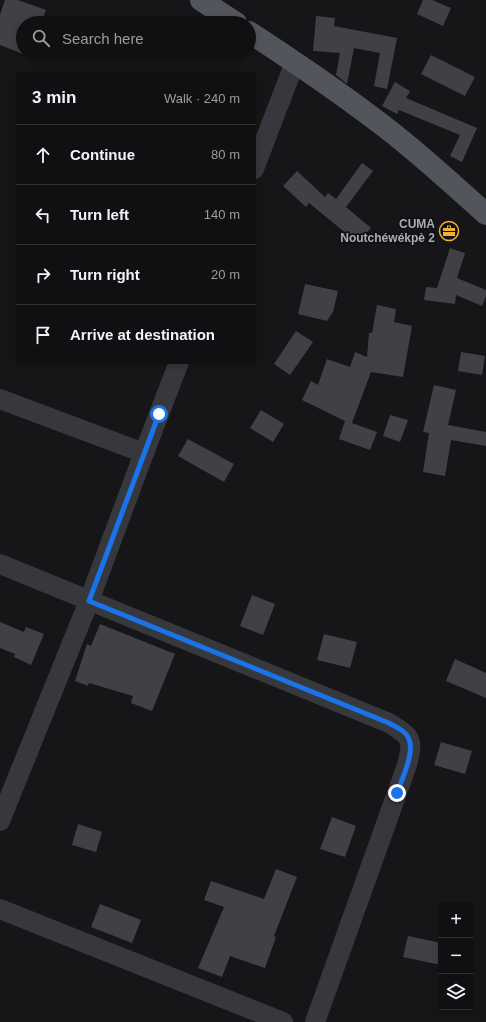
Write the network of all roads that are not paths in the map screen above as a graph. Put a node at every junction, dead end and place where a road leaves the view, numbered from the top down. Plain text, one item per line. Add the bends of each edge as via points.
1 (201, 0) edge
2 (225, 16) edge
3 (256, 37) edge
4 (295, 62) junction
5 (256, 164) edge
6 (486, 214) edge
7 (178, 364) edge
8 (0, 399) edge
9 (144, 453) junction
10 (0, 564) edge
11 (89, 601) junction
12 (0, 821) edge
13 (0, 909) edge
14 (283, 1022) edge
15 (315, 1022) edge

1 - 2 main road
3 - 4 main road
4 - 5 street
4 - 6 main road via 377,121 442,173
7 - 9 street
8 - 9 street
9 - 11 street
10 - 11 street
11 - 12 street
11 - 15 street via 389,723 406,734 411,742 407,765
13 - 14 street

